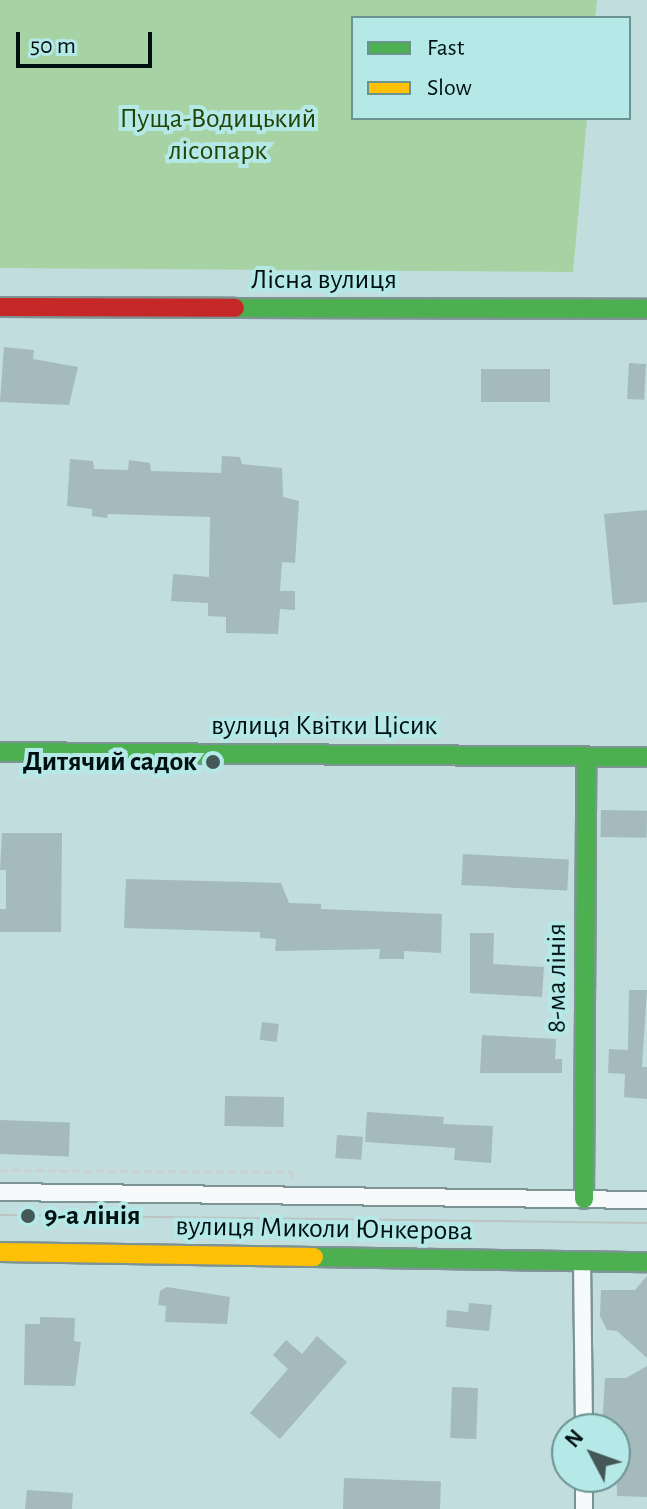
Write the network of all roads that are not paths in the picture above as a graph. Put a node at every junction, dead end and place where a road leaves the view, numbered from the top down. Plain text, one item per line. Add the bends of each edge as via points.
1 (0, 307) edge
2 (647, 309) edge
3 (0, 752) edge
4 (586, 757) junction
5 (647, 757) edge
6 (0, 1192) edge
7 (584, 1199) junction
8 (647, 1200) edge
9 (0, 1252) edge
10 (582, 1261) junction
11 (647, 1262) edge
12 (584, 1413) edge

1 - 2 street, Лісна вулиця
3 - 4 street, вулиця Квітки Цісик
4 - 5 street, вулиця Квітки Цісик
4 - 7 street, 8-ма лінія
6 - 7 street, вулиця Миколи Юнкерова
7 - 8 street, вулиця Миколи Юнкерова
9 - 10 street, вулиця Миколи Юнкерова
10 - 11 street, вулиця Миколи Юнкерова
10 - 12 street

